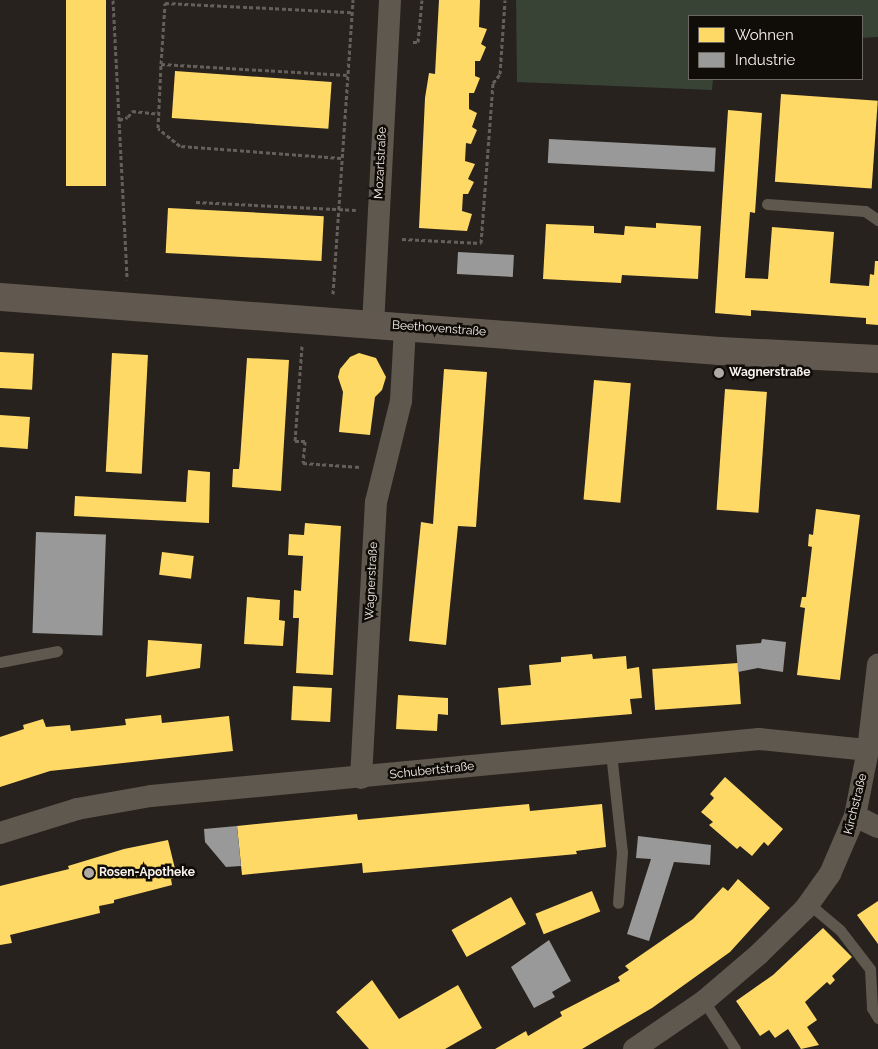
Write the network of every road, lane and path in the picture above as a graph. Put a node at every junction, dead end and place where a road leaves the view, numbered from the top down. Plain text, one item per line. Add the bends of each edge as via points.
1 (113, 0) edge
2 (353, 0) edge
3 (390, 0) edge
4 (506, 0) edge
5 (166, 1) edge
6 (352, 12) junction
7 (161, 64) junction
8 (347, 75) junction
9 (159, 114) junction
10 (119, 120) junction
11 (341, 158) junction
12 (196, 202) dead end
13 (768, 204) dead end
14 (338, 209) junction
15 (379, 211) junction
16 (878, 220) edge
17 (377, 237) junction
18 (0, 297) edge
19 (128, 308) junction
20 (304, 321) junction
21 (332, 322) junction
22 (373, 325) junction
23 (405, 327) junction
24 (878, 358) edge
25 (383, 469) junction
26 (57, 651) dead end
27 (0, 662) edge
28 (878, 665) edge
29 (868, 750) junction
30 (611, 753) junction
31 (361, 778) junction
32 (855, 816) junction
33 (878, 828) edge
34 (0, 833) edge
35 (618, 903) dead end
36 (809, 904) junction
37 (704, 1000) junction
38 (878, 1018) edge
39 (634, 1049) edge
40 (735, 1049) edge

1 - 10 path
2 - 6 path
3 - 15 street, Mozartstraße
4 - 17 path via 500,74 492,83 481,243
5 - 6 path
5 - 7 path
6 - 8 path
7 - 8 path
7 - 9 path
8 - 11 path
9 - 10 path via 132,111 128,117
9 - 11 path via 158,128 180,146
10 - 19 path
11 - 14 path
12 - 14 path
13 - 16 lane via 865,211
14 - 15 path
14 - 21 path
15 - 17 street, Mozartstraße
17 - 22 street, Mozartstraße
18 - 19 main road, Beethovenstraße
19 - 20 main road, Beethovenstraße
20 - 21 main road, Beethovenstraße
20 - 25 path via 295,441 305,441 304,463
21 - 22 main road, Beethovenstraße
22 - 23 main road, Beethovenstraße
23 - 24 main road, Beethovenstraße via 720,351
23 - 25 street, Wagnerstraße via 401,402
25 - 31 street, Wagnerstraße via 376,502
26 - 27 lane
28 - 29 street, Kirchstraße
29 - 30 street, Schubertstraße via 758,739
29 - 32 street, Kirchstraße
30 - 31 street, Schubertstraße
30 - 35 lane via 622,852
31 - 34 street, Schubertstraße via 151,796 77,809
32 - 33 street
32 - 36 street, Kirchstraße via 830,874
36 - 37 street, Kirchstraße
36 - 38 lane via 840,930 870,969 872,1008
37 - 39 street, Kirchstraße
37 - 40 lane

